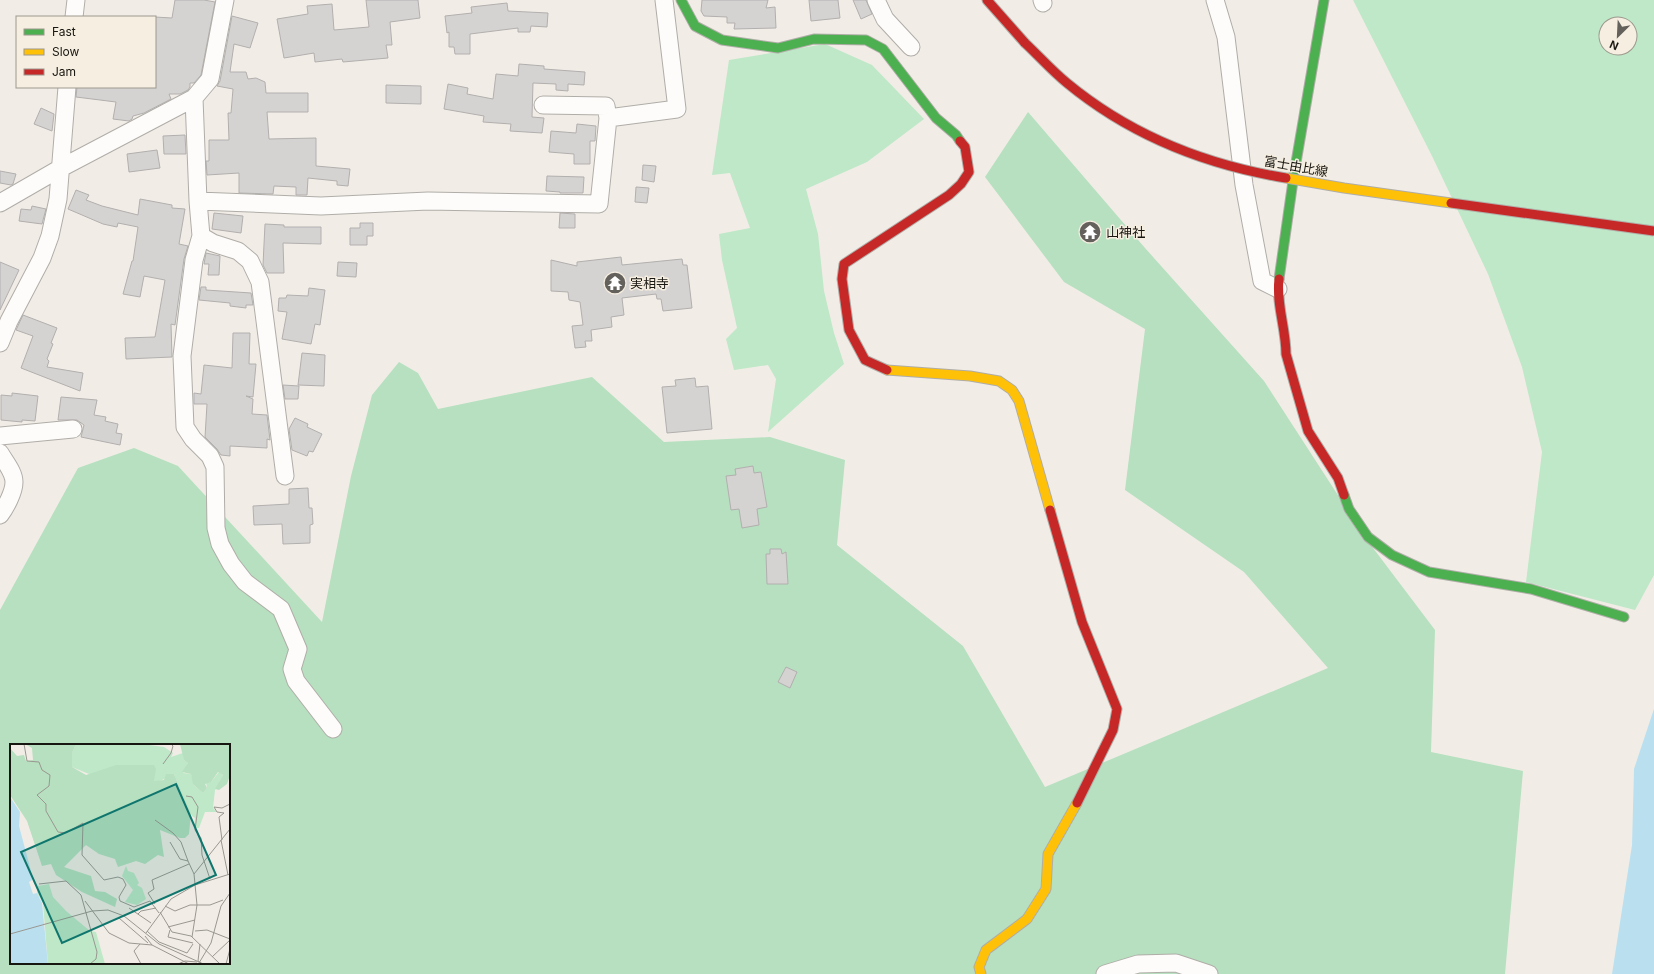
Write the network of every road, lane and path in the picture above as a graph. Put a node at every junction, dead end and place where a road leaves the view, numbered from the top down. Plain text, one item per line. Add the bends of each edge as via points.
1 (76, 0) edge
2 (225, 0) edge
3 (664, 0) edge
4 (682, 0) edge
5 (876, 0) edge
6 (987, 0) edge
7 (1215, 0) edge
8 (1324, 0) edge
9 (74, 16) edge
10 (911, 47) dead end
11 (67, 88) edge
12 (194, 98) junction
13 (543, 105) dead end
14 (608, 118) junction
15 (59, 169) junction
16 (198, 201) junction
17 (0, 203) edge
18 (1654, 232) edge
19 (201, 236) junction
20 (1278, 289) junction
21 (0, 343) edge
22 (73, 429) dead end
23 (0, 436) edge
24 (0, 453) edge
25 (285, 476) dead end
26 (0, 515) edge
27 (1624, 617) dead end
28 (333, 729) dead end
29 (981, 974) edge
30 (1105, 974) edge
31 (1209, 974) edge

1 - 9 street
2 - 12 street via 210,79
3 - 14 street via 677,109
4 - 29 street via 695,26 722,40 778,48 814,39 866,40 883,49 936,118 956,135 965,147 969,172 961,184 949,195 844,264 842,279 849,330 865,360 888,370 970,376 999,381 1012,390 1019,401 1082,622 1117,709 1113,730 1073,811 1048,854 1046,889 1027,919 986,950 979,967
5 - 10 street via 885,19
6 - 18 street, 富士由比線, bridge via 1025,44 1067,83 1111,115 1156,140 1206,159 1256,173 1344,188
7 - 20 street via 1226,37 1244,185 1262,281
8 - 20 street via 1294,174
11 - 15 street
12 - 15 street
12 - 16 street
13 - 14 street via 606,106
14 - 16 street via 599,204 428,201 321,206
15 - 17 street
15 - 21 street via 58,199 50,236 42,258
16 - 19 street
19 - 25 street via 213,243 238,250 250,261 260,282
19 - 28 street via 194,260 182,356 185,427 210,456 214,467 216,528 220,544 245,582 281,609 298,649 292,669 296,681
20 - 27 street via 1286,354 1308,431 1338,478 1349,509 1368,537 1392,554 1428,572 1531,590
22 - 23 street
24 - 26 street via 11,470 14,482 7,506
30 - 31 street via 1138,964 1176,963

